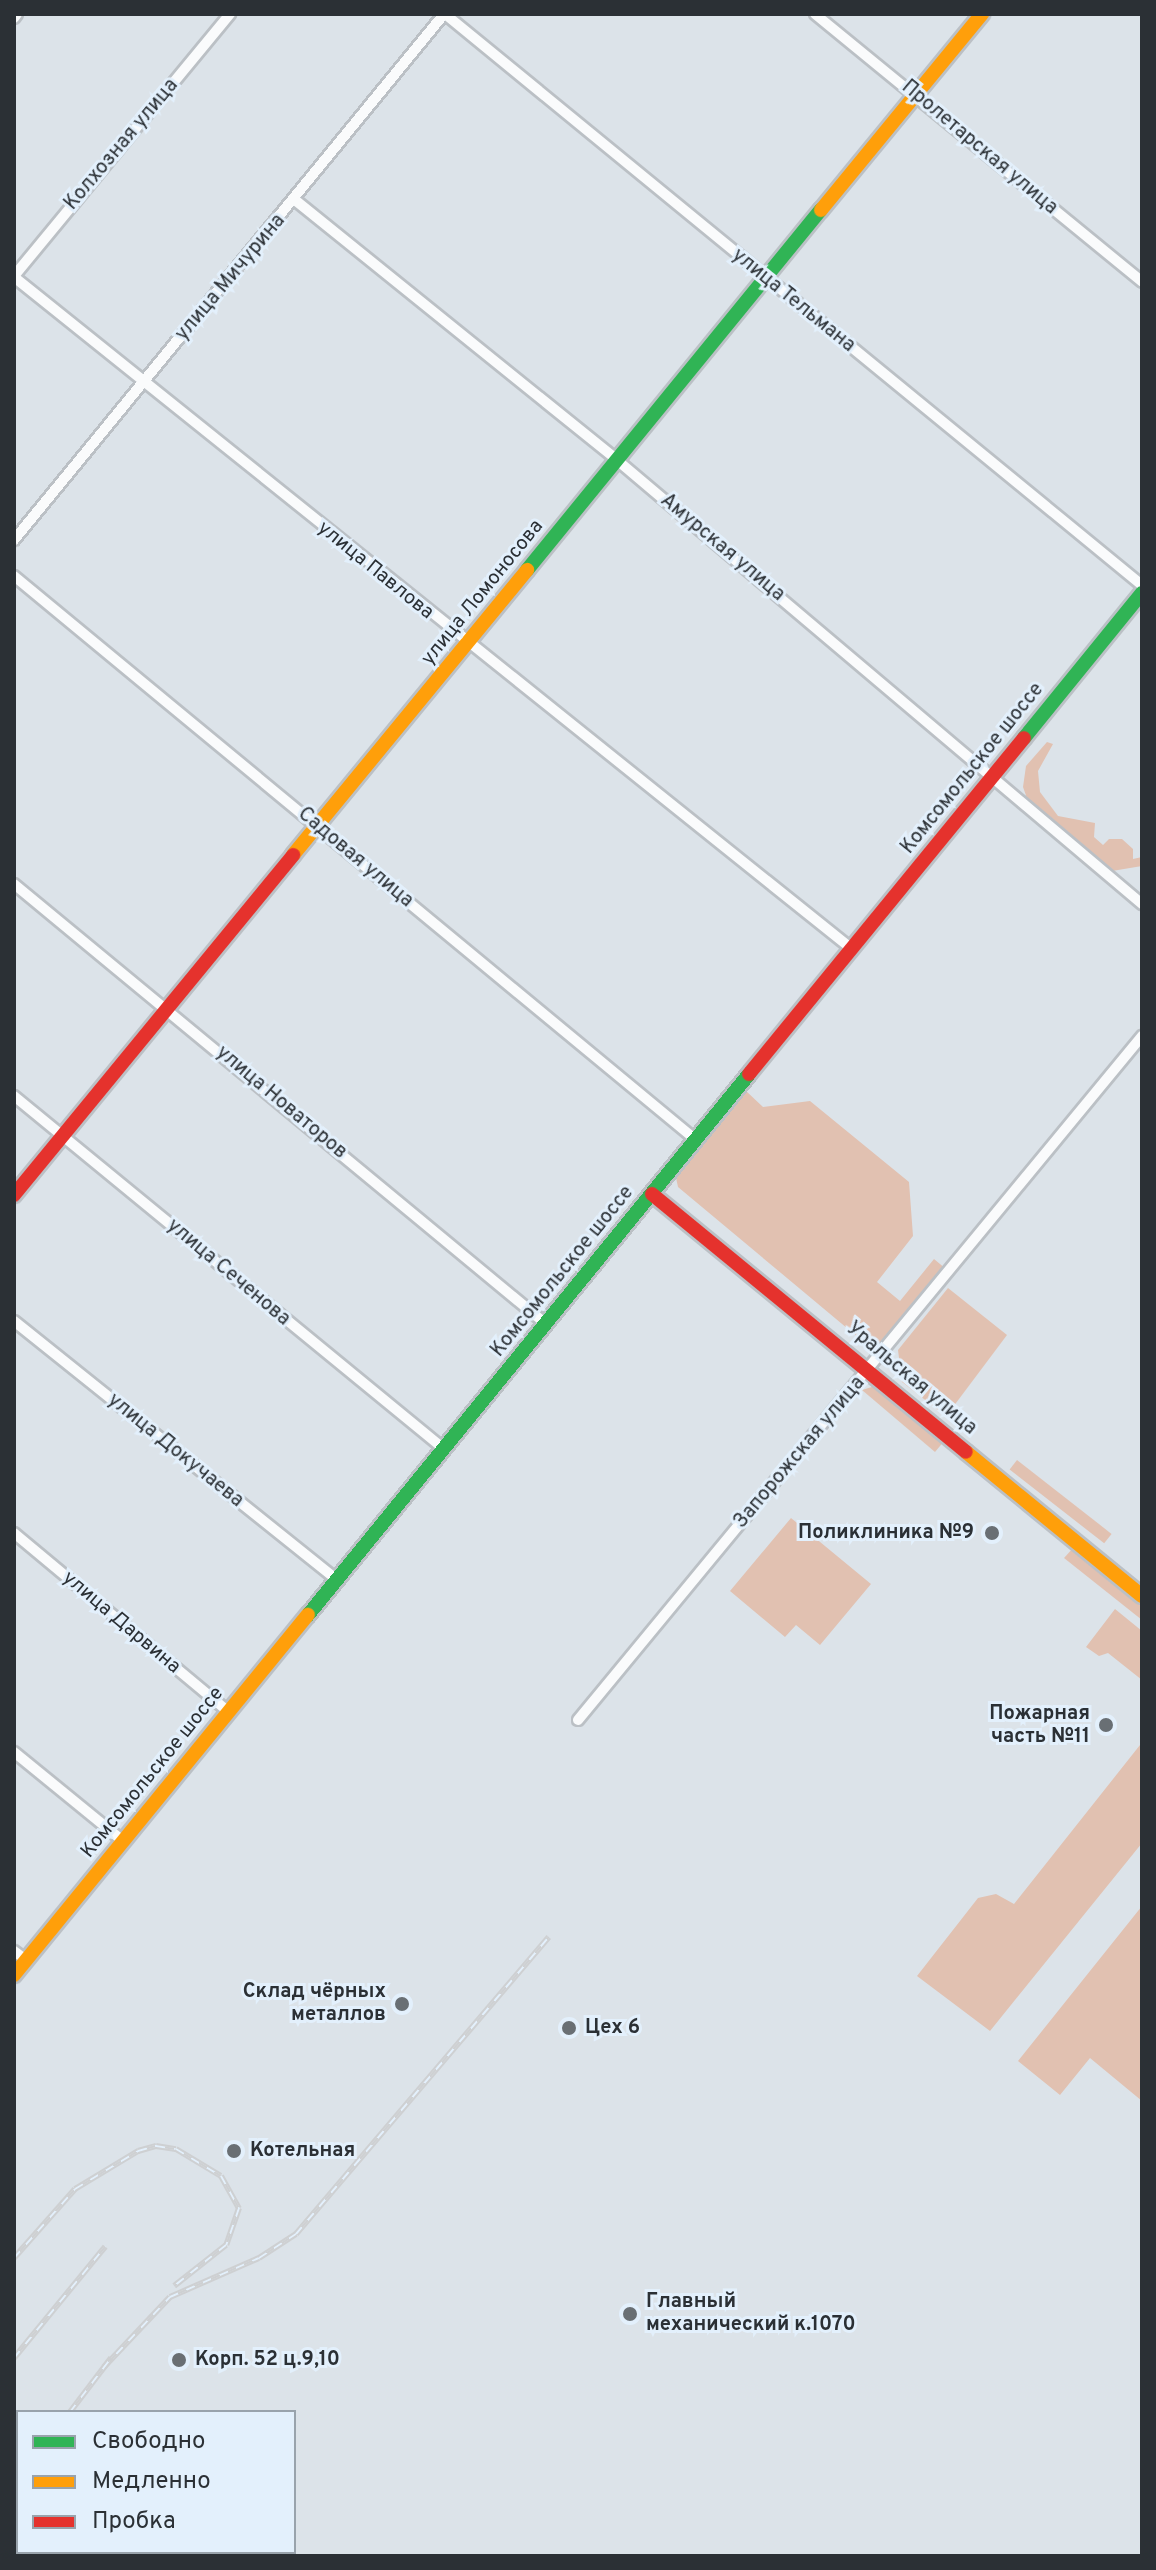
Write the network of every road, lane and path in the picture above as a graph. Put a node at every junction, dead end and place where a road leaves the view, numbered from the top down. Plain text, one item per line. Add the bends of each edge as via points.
1 (230, 14) edge
2 (445, 14) edge
3 (815, 14) edge
4 (982, 14) edge
5 (918, 96) junction
6 (295, 200) junction
7 (14, 276) edge
8 (765, 279) junction
9 (1142, 282) edge
10 (142, 384) junction
11 (617, 460) junction
12 (14, 540) edge
13 (14, 576) edge
14 (1142, 585) edge
15 (1142, 593) edge
16 (467, 645) junction
17 (993, 776) junction
18 (319, 828) junction
19 (14, 884) edge
20 (1142, 904) edge
21 (852, 949) junction
22 (169, 1011) junction
23 (1142, 1036) edge
24 (14, 1096) edge
25 (64, 1136) junction
26 (696, 1140) junction
27 (652, 1194) junction
28 (14, 1195) edge
29 (14, 1321) edge
30 (546, 1324) junction
31 (869, 1370) junction
32 (444, 1449) junction
33 (14, 1533) edge
34 (337, 1580) junction
35 (1142, 1596) edge
36 (229, 1712) junction
37 (578, 1720) dead end
38 (14, 1752) edge
39 (123, 1841) junction
40 (20, 1956) edge
41 (14, 1975) edge

1 - 7 street, Колхозная улица
2 - 6 street, улица Мичурина
2 - 8 street, улица Тельмана
3 - 5 street, Пролетарская улица
4 - 5 street, улица Ломоносова
5 - 8 street, улица Ломоносова
5 - 9 street, Пролетарская улица
6 - 10 street, улица Мичурина
6 - 11 street, Амурская улица
7 - 10 street, улица Павлова
8 - 11 street, улица Ломоносова
8 - 14 street, улица Тельмана
10 - 12 street, улица Мичурина
10 - 16 street, улица Павлова
11 - 16 street, улица Ломоносова
11 - 17 street, Амурская улица
13 - 18 street, Садовая улица
15 - 17 street, Комсомольское шоссе
16 - 18 street, улица Ломоносова
16 - 21 street, улица Павлова
17 - 20 street, Амурская улица
17 - 21 street, Комсомольское шоссе
18 - 22 street, улица Ломоносова
18 - 26 street, Садовая улица
19 - 22 street, улица Новаторов
21 - 26 street, Комсомольское шоссе
22 - 25 street, улица Ломоносова
22 - 30 street, улица Новаторов
23 - 31 street, Запорожская улица
24 - 25 street, улица Сеченова
25 - 28 street, улица Ломоносова
25 - 32 street, улица Сеченова
26 - 27 street, Комсомольское шоссе
27 - 30 street, Комсомольское шоссе
27 - 31 street, Уральская улица
29 - 34 street, улица Докучаева
30 - 32 street, Комсомольское шоссе
31 - 35 street, Уральская улица
31 - 37 street, Запорожская улица
32 - 34 street, Комсомольское шоссе
33 - 36 street, улица Дарвина
34 - 36 street, Комсомольское шоссе
36 - 39 street, Комсомольское шоссе
38 - 39 street
39 - 40 street, Комсомольское шоссе
40 - 41 street, Комсомольское шоссе

